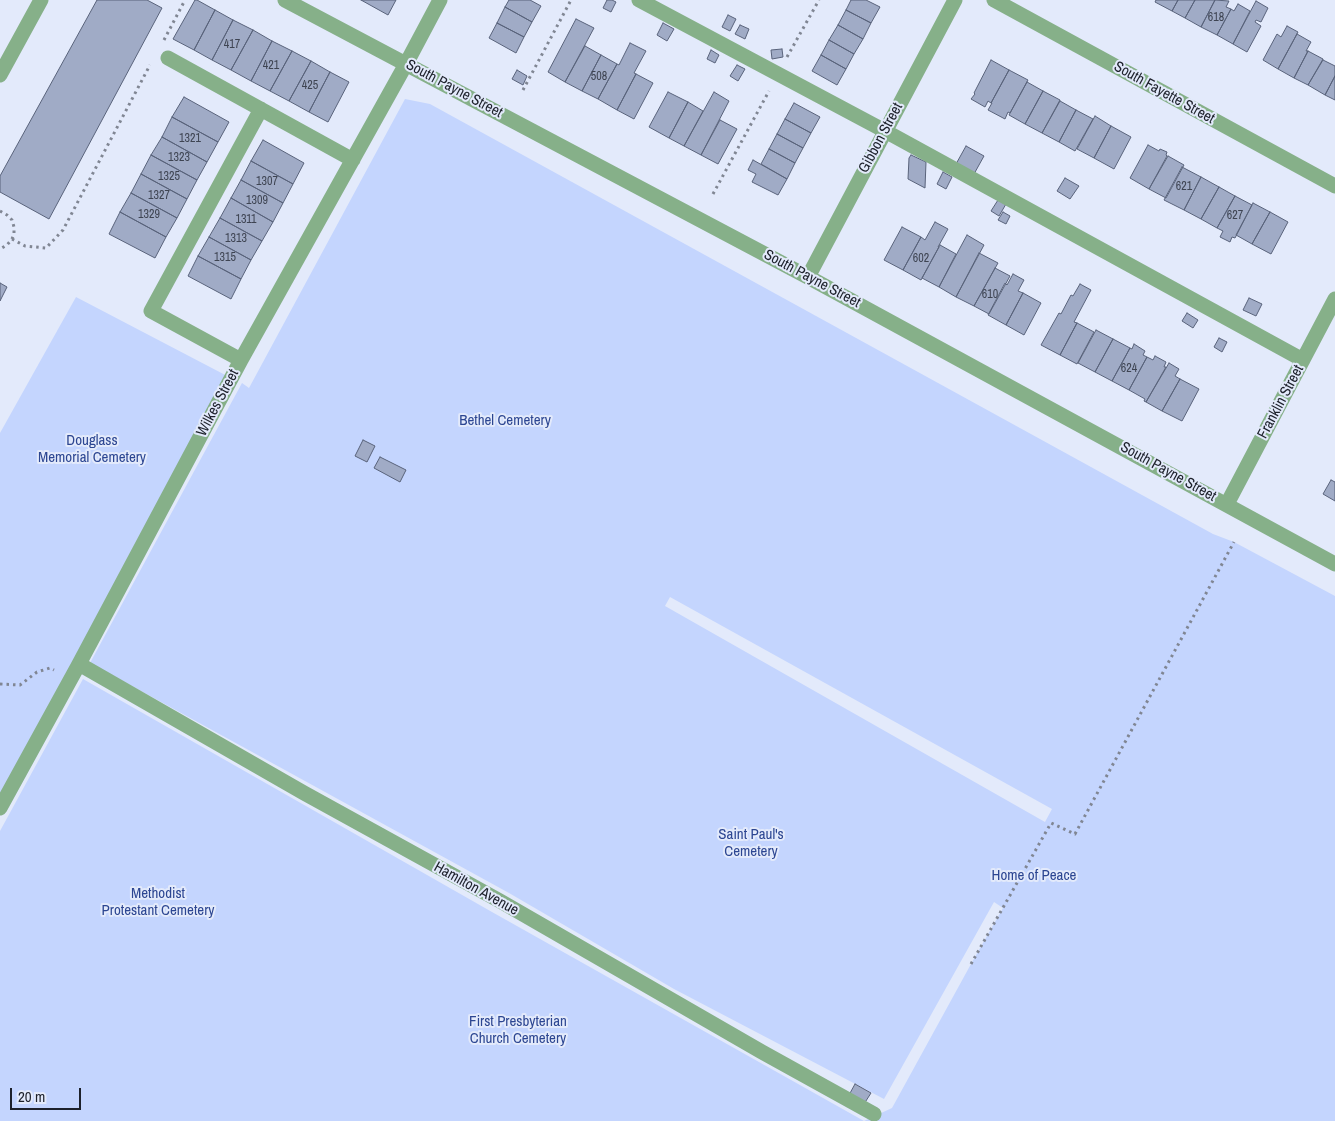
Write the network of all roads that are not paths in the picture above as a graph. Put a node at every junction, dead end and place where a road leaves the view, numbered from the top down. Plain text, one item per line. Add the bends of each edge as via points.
1 (41, 0) edge
2 (285, 0) edge
3 (440, 0) edge
4 (639, 0) edge
5 (955, 0) edge
6 (994, 0) edge
7 (161, 59) road end
8 (406, 64) junction
9 (0, 75) edge
10 (261, 109) junction
11 (885, 131) junction
12 (353, 160) junction
13 (1335, 186) edge
14 (808, 276) junction
15 (1335, 299) edge
16 (241, 360) junction
17 (1303, 360) junction
18 (1227, 504) junction
19 (1335, 564) edge
20 (78, 664) junction
21 (0, 808) edge
22 (874, 1114) dead end

1 - 9 street
2 - 8 street, South Payne Street
3 - 8 street, Wilkes Street
4 - 11 street
5 - 11 street, Gibbon Street
6 - 13 street, South Fayette Street
7 - 10 street
8 - 12 street, Wilkes Street
8 - 14 street, South Payne Street
10 - 12 street
10 - 16 street via 150,311
11 - 14 street, Gibbon Street
11 - 17 street
12 - 16 street, Wilkes Street
14 - 18 street, South Payne Street
15 - 17 street, Franklin Street
16 - 20 street, Wilkes Street
17 - 18 street, Franklin Street
18 - 19 street, South Payne Street
20 - 21 street, Wilkes Street
20 - 22 street, Hamilton Avenue

